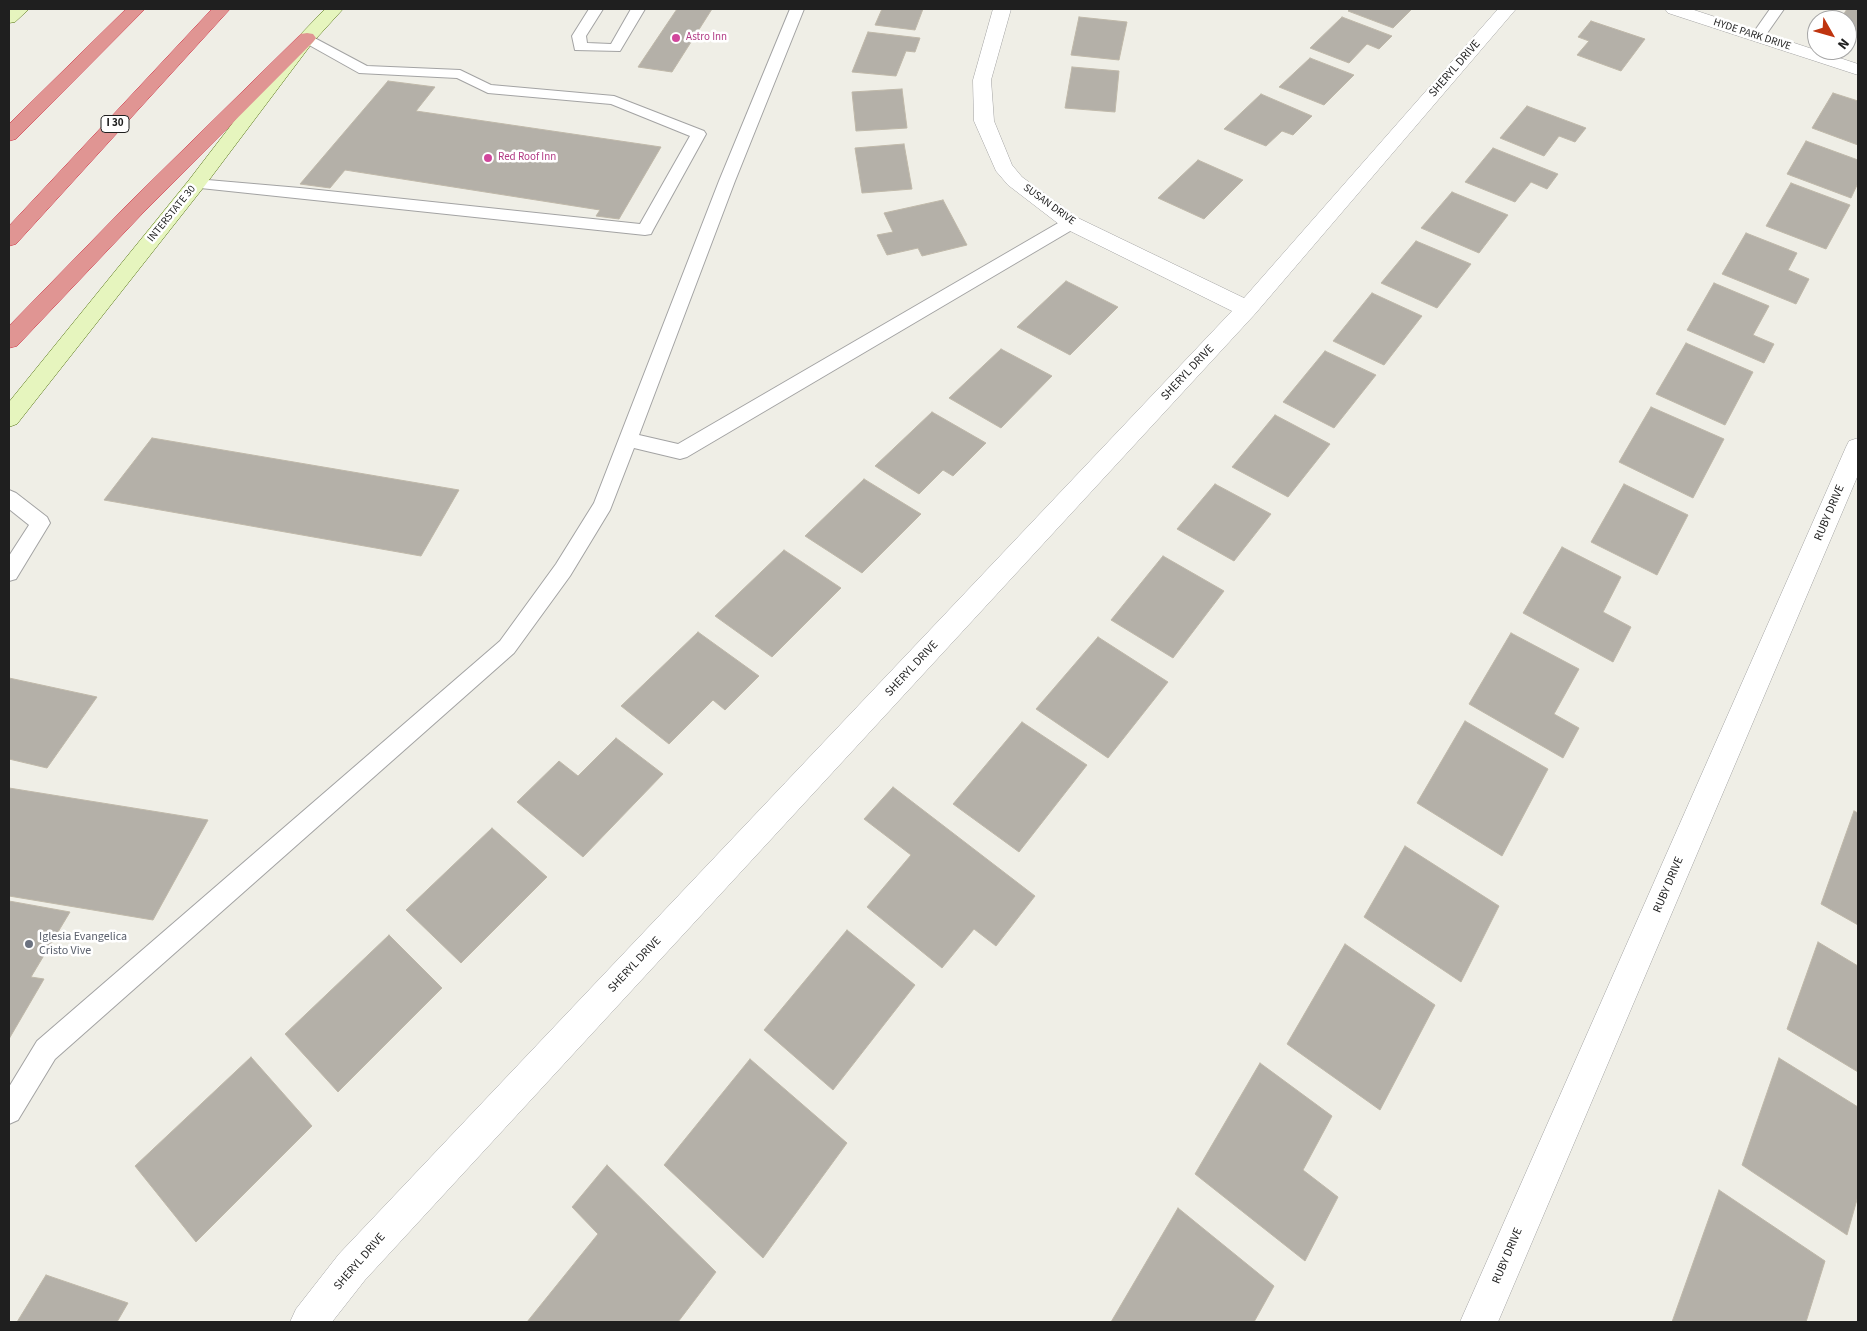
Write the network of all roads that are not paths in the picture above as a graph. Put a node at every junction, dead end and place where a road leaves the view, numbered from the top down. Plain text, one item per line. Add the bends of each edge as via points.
1 (20, 9) edge
2 (136, 9) edge
3 (222, 9) edge
4 (334, 9) edge
5 (596, 9) edge
6 (638, 9) edge
7 (797, 9) edge
8 (1002, 9) edge
9 (1507, 9) edge
10 (1674, 9) edge
11 (1777, 9) edge
12 (9, 18) edge
13 (1758, 36) junction
14 (307, 38) junction
15 (1858, 70) edge
16 (9, 135) edge
17 (196, 184) junction
18 (1071, 223) junction
19 (9, 239) edge
20 (1248, 309) junction
21 (9, 340) edge
22 (9, 418) edge
23 (628, 440) junction
24 (1858, 447) edge
25 (9, 498) edge
26 (9, 573) edge
27 (9, 1111) edge
28 (309, 1322) edge
29 (1479, 1322) edge

1 - 12 main road
2 - 16 highway
3 - 19 highway, I 30
4 - 14 main road, INTERSTATE 30
5 - 6 lane via 579,36 580,47 615,48
7 - 23 lane via 726,181
8 - 18 street, SUSAN DRIVE via 982,80 984,121 1003,167 1015,181
9 - 20 street, SHERYL DRIVE
10 - 13 street, HYDE PARK DRIVE
11 - 13 lane
13 - 15 street, HYDE PARK DRIVE
14 - 17 main road, INTERSTATE 30
14 - 17 lane via 364,70 460,74 488,89 614,100 699,134 645,230 300,192
14 - 21 highway
17 - 22 main road, INTERSTATE 30
18 - 20 street, SUSAN DRIVE
18 - 23 lane via 680,452
20 - 28 street, SHERYL DRIVE via 352,1268
23 - 27 lane via 603,505 563,570 507,647 46,1050
24 - 29 street, RUBY DRIVE
25 - 26 lane via 40,523

